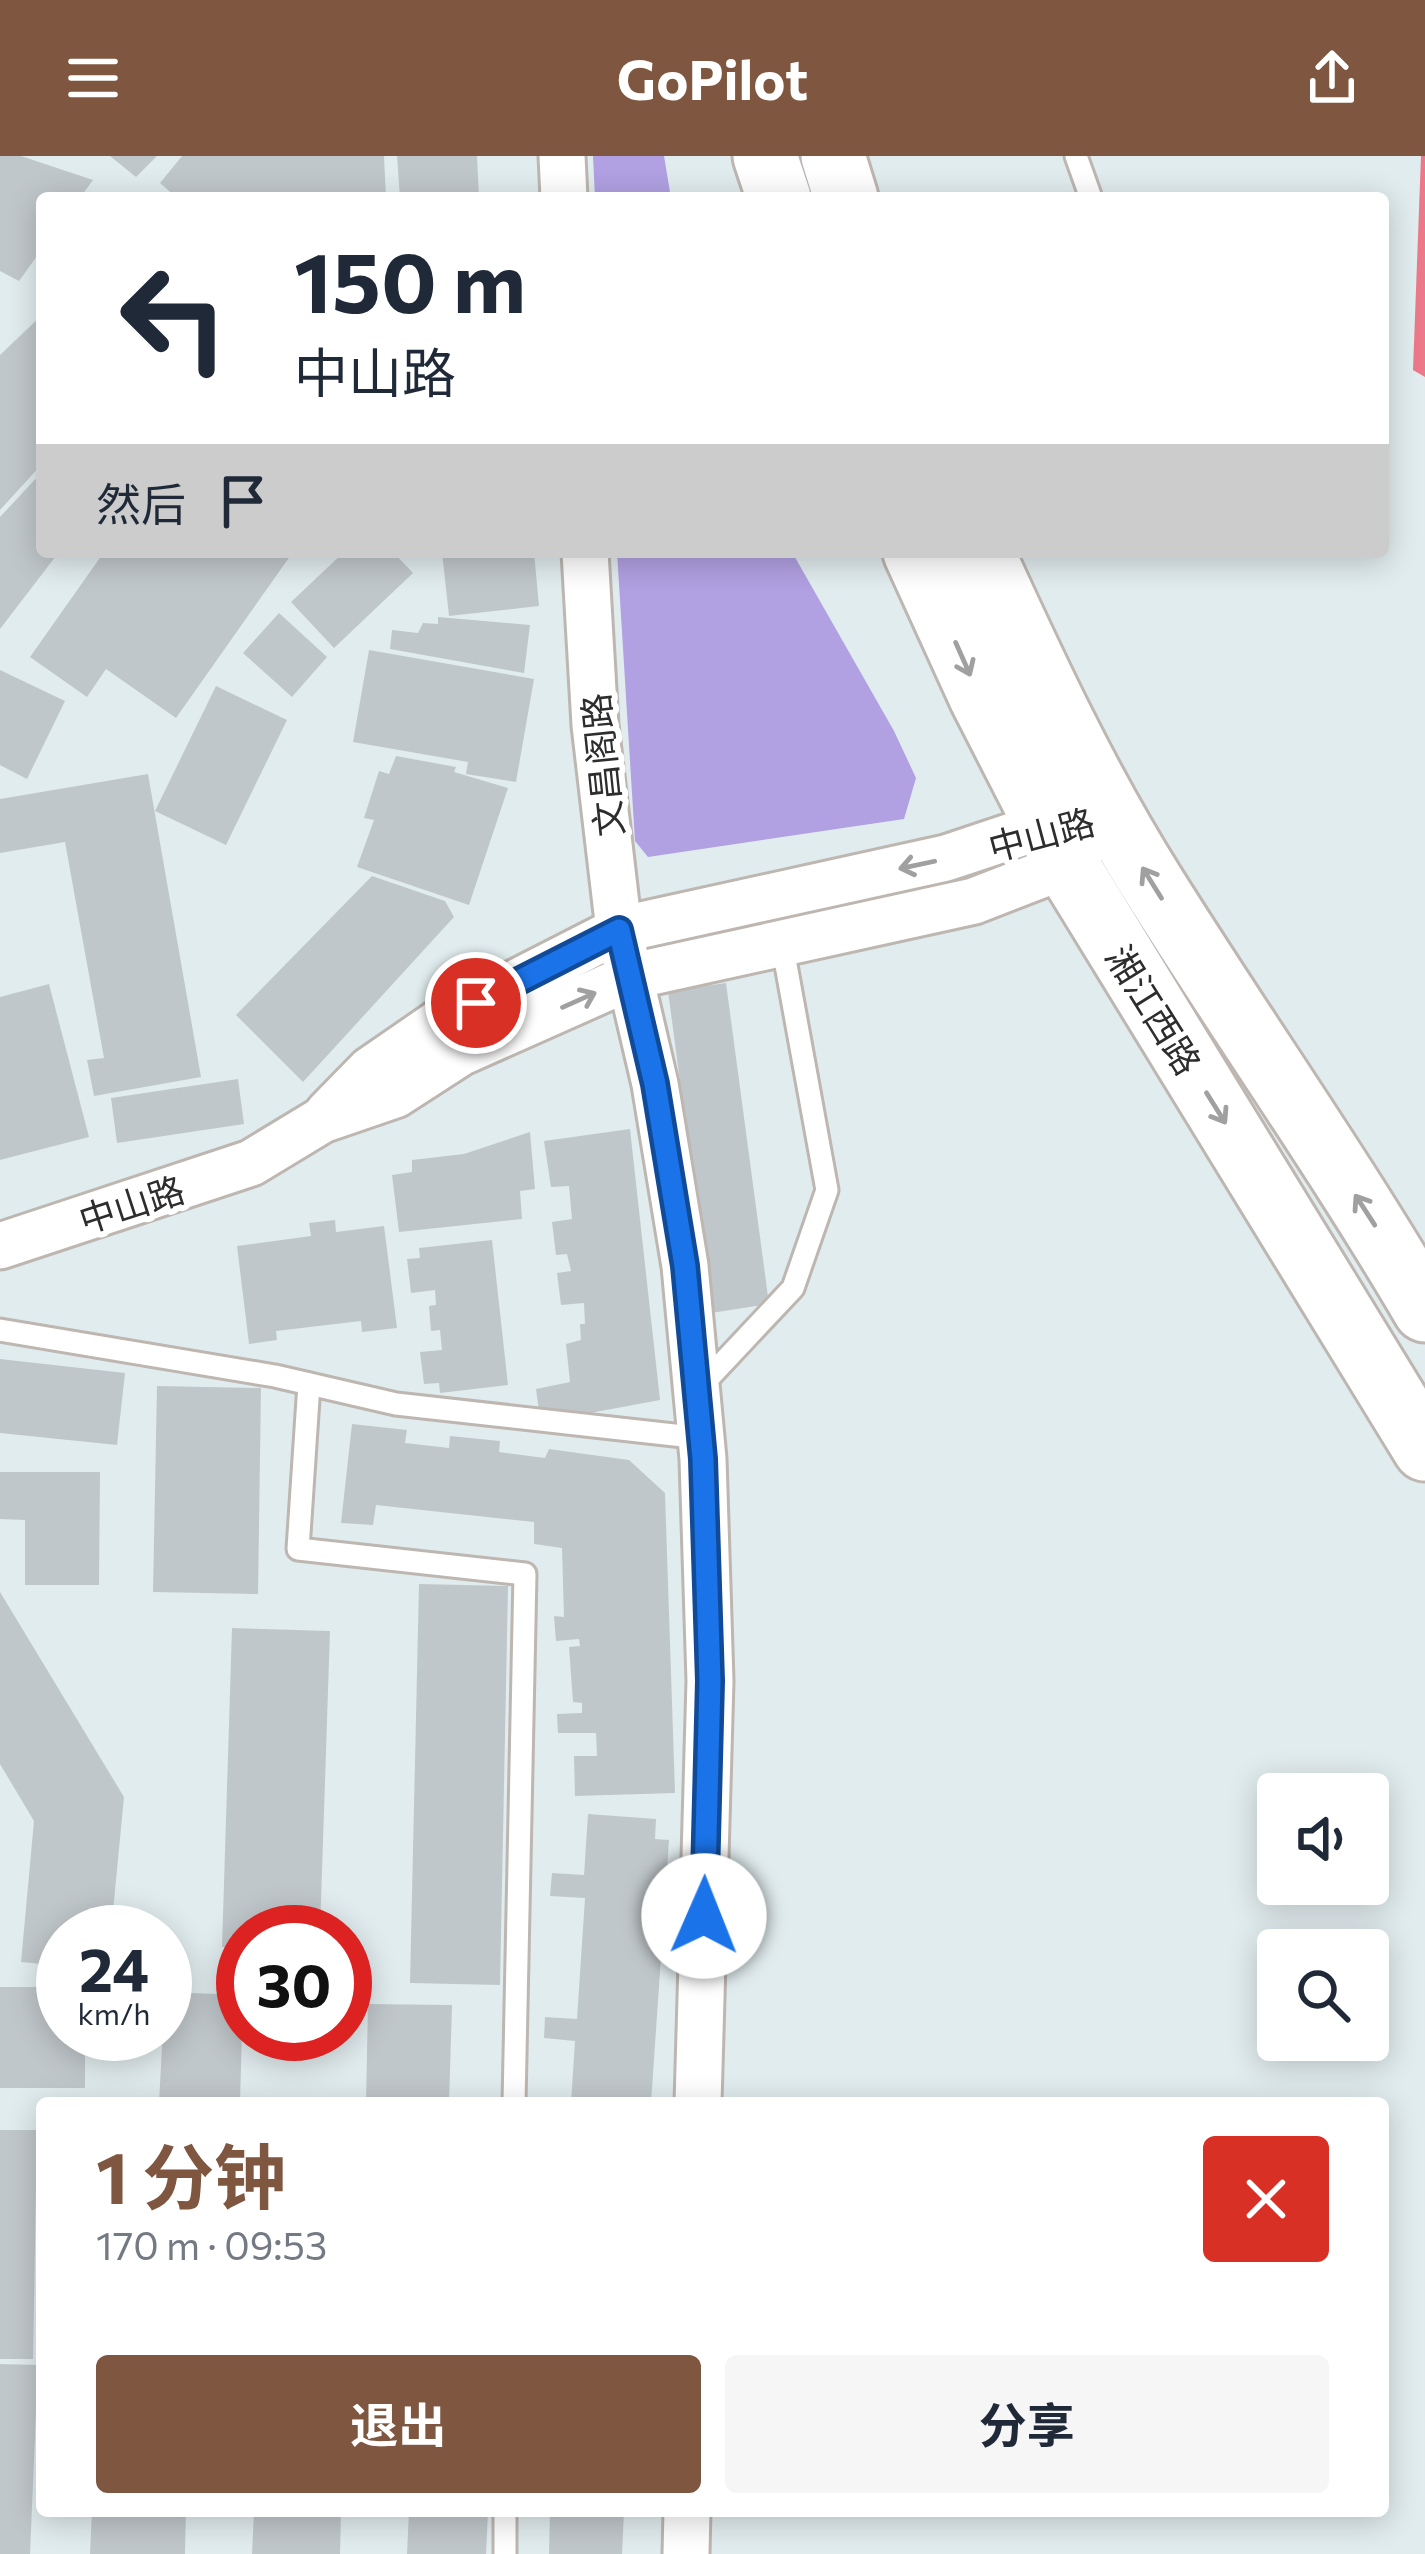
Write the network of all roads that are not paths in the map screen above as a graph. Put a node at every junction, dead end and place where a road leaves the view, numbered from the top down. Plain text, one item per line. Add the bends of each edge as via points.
1 (562, 156) edge
2 (765, 156) edge
3 (833, 156) edge
4 (1076, 156) edge
5 (564, 192) edge
6 (777, 192) edge
7 (845, 192) edge
8 (1089, 192) edge
9 (585, 558) edge
10 (918, 558) edge
11 (985, 558) edge
12 (1112, 814) junction
13 (1056, 845) junction
14 (619, 930) junction
15 (782, 943) junction
16 (633, 976) junction
17 (322, 1120) junction
18 (0, 1246) edge
19 (1425, 1310) edge
20 (0, 1330) edge
21 (309, 1384) junction
22 (696, 1390) junction
23 (701, 1438) junction
24 (1425, 1449) edge
25 (514, 2097) edge
26 (698, 2097) edge
27 (506, 2517) edge
28 (687, 2517) edge
29 (505, 2554) edge
30 (686, 2554) edge

1 - 5 street
2 - 6 main road
3 - 7 main road
4 - 8 lane
9 - 14 street, 文昌阁路
10 -> 13 main road, 湘江西路
11 - 12 main road, 湘江西路
12 - 13 street, 中山路
19 -> 12 main road, 湘江西路
13 -> 14 street, 中山路 via 946,858
13 - 15 street, 中山路 via 974,901
13 -> 24 main road, 湘江西路
14 - 16 street, 文昌阁路
14 - 17 street, 中山路 via 441,1021 370,1070
15 - 16 street, 中山路
15 - 22 lane via 827,1190 794,1288
17 -> 16 street, 中山路 via 395,1095 460,1053
16 - 22 street, 文昌阁路 via 685,1266
17 - 18 street, 中山路 via 251,1163
20 - 21 lane
21 - 23 lane via 396,1404
21 - 25 lane via 298,1549 525,1574
22 - 23 street, 文昌阁路
23 - 26 street, 文昌阁路 via 710,1681
27 - 29 lane
28 - 30 street

